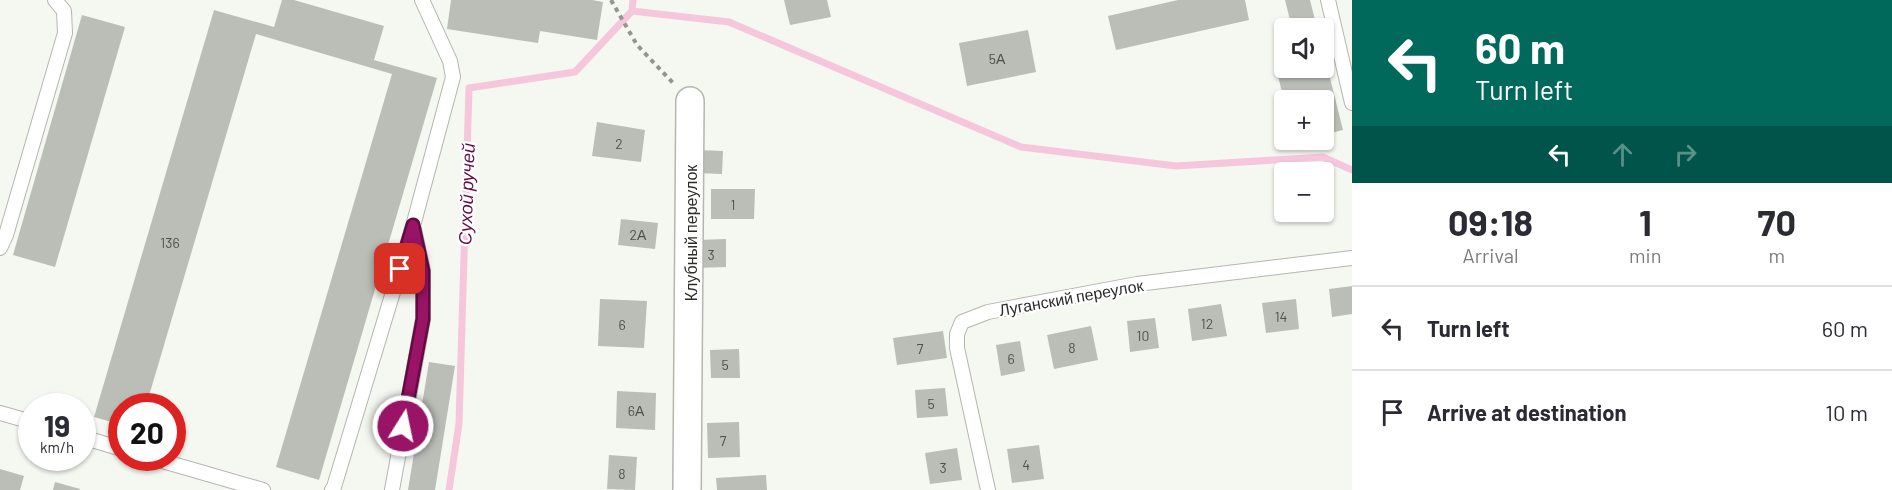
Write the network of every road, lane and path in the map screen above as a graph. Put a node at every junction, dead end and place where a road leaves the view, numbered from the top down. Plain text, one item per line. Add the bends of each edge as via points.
1 (55, 0) edge
2 (422, 0) edge
3 (1328, 0) edge
4 (612, 2) edge
5 (690, 101) joint
6 (1352, 103) edge
7 (413, 225) junction
8 (0, 248) edge
9 (1352, 258) edge
10 (0, 413) edge
11 (18, 418) edge
12 (186, 468) edge
13 (263, 490) edge
14 (332, 490) edge
15 (392, 490) edge
16 (687, 490) edge
17 (988, 490) edge

1 - 8 lane via 64,11 65,33
2 - 7 lane via 450,61 453,77
3 - 6 lane
4 - 5 path via 637,45
5 - 16 street, Клубный переулок
7 - 14 lane
7 - 15 lane via 423,271 423,319
9 - 17 lane, Луганский переулок via 1137,285 988,312 962,322 957,348
10 - 11 lane
12 - 13 lane

